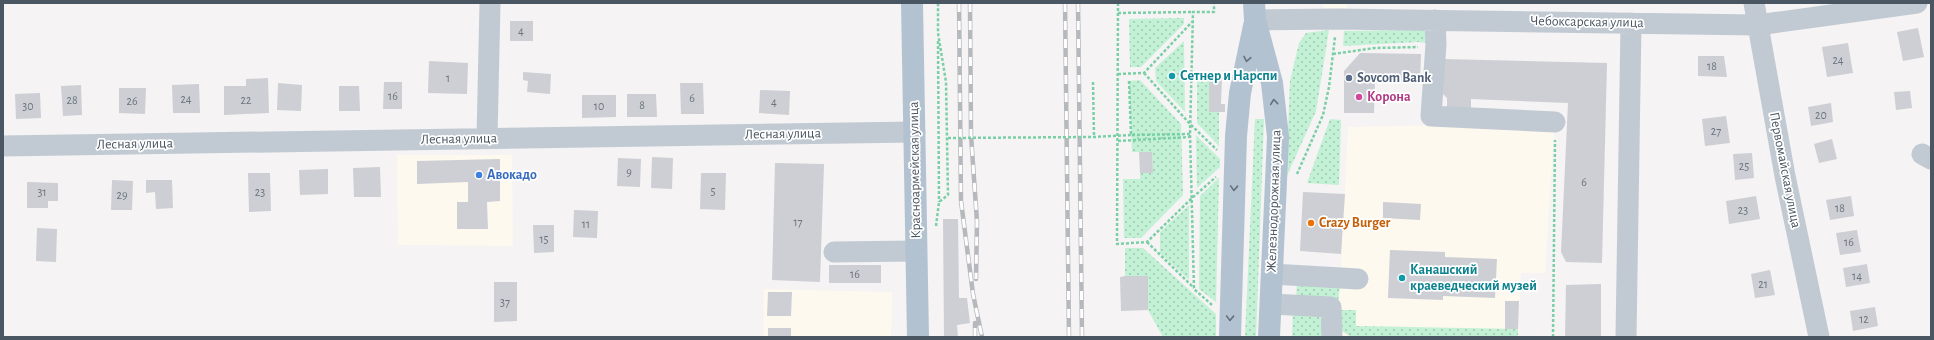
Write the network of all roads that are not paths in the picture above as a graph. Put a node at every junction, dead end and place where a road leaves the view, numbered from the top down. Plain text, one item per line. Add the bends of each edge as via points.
1 (490, 3) edge
2 (912, 3) edge
3 (1754, 3) edge
4 (1918, 3) edge
5 (1254, 12) edge
6 (1435, 20) junction
7 (1631, 23) junction
8 (1758, 24) junction
9 (1555, 122) road end
10 (915, 132) junction
11 (487, 138) junction
12 (3, 146) edge
13 (916, 250) junction
14 (834, 252) dead end
15 (1272, 274) junction
16 (1358, 279) dead end
17 (1271, 304) junction
18 (918, 337) edge
19 (1230, 337) edge
20 (1269, 337) edge
21 (1332, 337) edge
22 (1626, 337) edge
23 (1819, 337) edge

1 - 11 street
2 - 10 main road, Красноармейская улица
3 - 8 street, Первомайская улица
4 - 8 street, Чебоксарская улица
5 - 6 street, Чебоксарская улица via 1337,19
15 -> 5 main road, Железнодорожная улица via 1278,137 1272,83
5 -> 19 main road via 1240,93 1236,136
6 - 7 street, Чебоксарская улица
6 - 9 street via 1431,116
7 - 8 street, Чебоксарская улица
7 - 22 street
8 - 23 street, Первомайская улица via 1785,176
10 - 11 street, Лесная улица
10 - 13 main road, Красноармейская улица
11 - 12 street, Лесная улица
13 - 14 street
13 - 18 main road, Красноармейская улица
15 - 16 street
15 - 17 main road, Железнодорожная улица
17 - 20 main road, Железнодорожная улица
17 - 21 street via 1330,307

